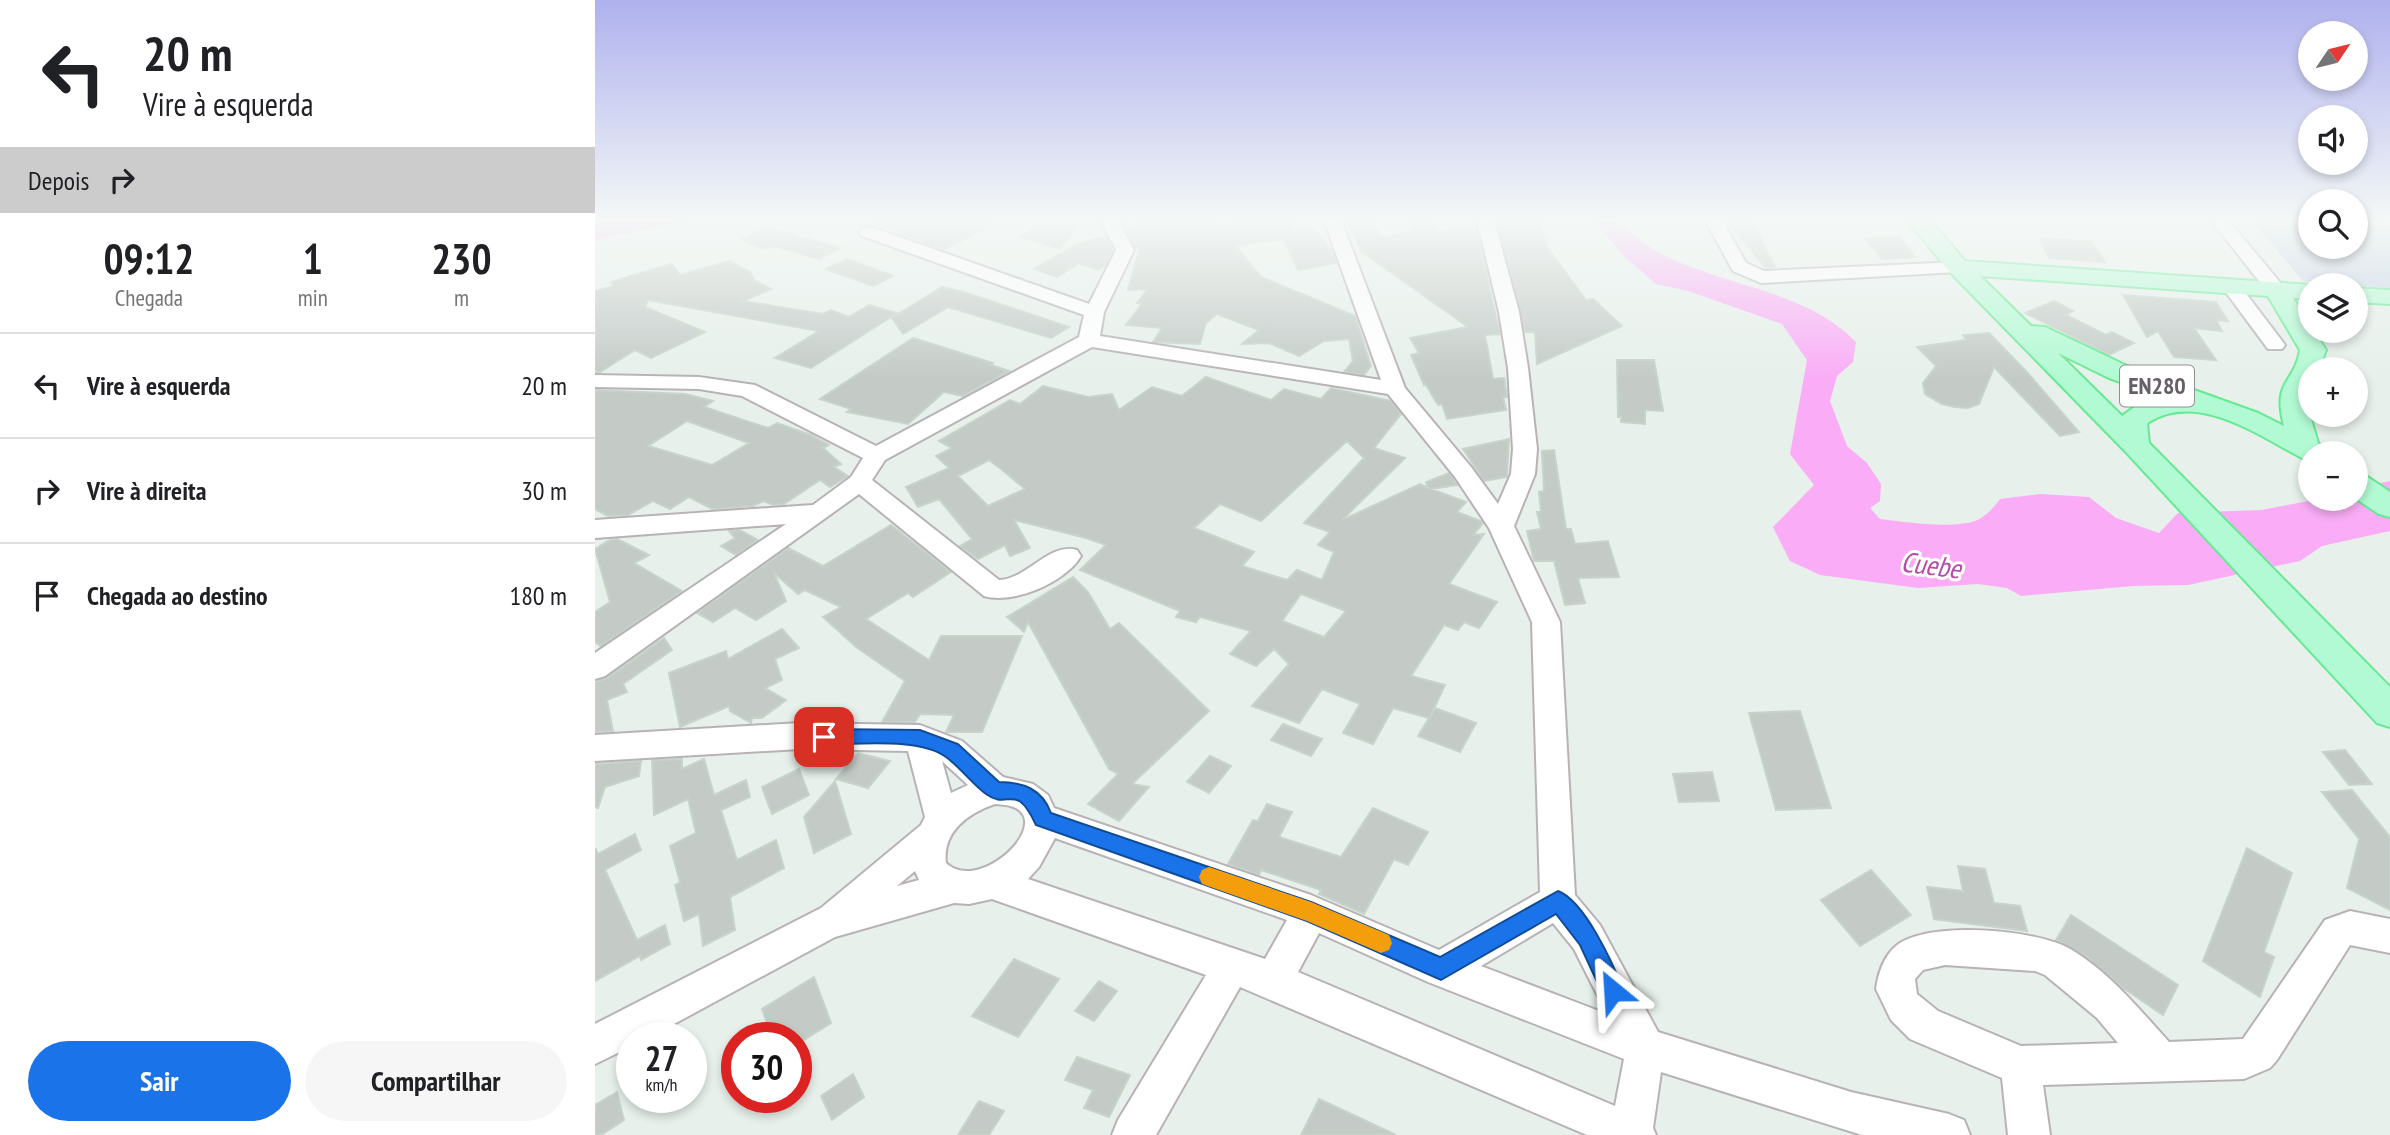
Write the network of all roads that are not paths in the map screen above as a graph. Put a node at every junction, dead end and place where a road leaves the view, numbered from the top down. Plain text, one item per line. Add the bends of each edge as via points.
1 (984, 273) edge
2 (1114, 273) edge
3 (1352, 273) edge
4 (1499, 273) edge
5 (1752, 273) edge
6 (1840, 273) edge
7 (1964, 273) edge
8 (2039, 273) edge
9 (2262, 273) edge
10 (2231, 287) junction
11 (2276, 290) junction
12 (2298, 291) edge
13 (2368, 296) edge
14 (2390, 297) edge
15 (1094, 312) junction
16 (2012, 319) junction
17 (1089, 340) junction
18 (2276, 345) dead end
19 (595, 381) edge
20 (1395, 389) junction
21 (2205, 403) junction
22 (2305, 441) edge
23 (2298, 444) edge
24 (2135, 445) junction
25 (876, 455) junction
26 (859, 482) junction
27 (2368, 492) edge
28 (2390, 507) edge
29 (819, 513) junction
30 (1501, 526) junction
31 (595, 529) edge
32 (1067, 556) dead end
33 (595, 668) edge
34 (2390, 712) edge
35 (920, 738) junction
36 (595, 748) edge
37 (995, 790) junction
38 (1043, 819) junction
39 (937, 827) junction
40 (993, 883) junction
41 (953, 887) junction
42 (1558, 901) junction
43 (1311, 912) junction
44 (828, 922) junction
45 (2390, 936) edge
46 (1232, 965) junction
47 (1441, 969) junction
48 (1273, 980) junction
49 (595, 1045) edge
50 (1645, 1048) junction
51 (2160, 1061) junction
52 (2021, 1066) junction
53 (1633, 1134) edge
54 (1133, 1135) edge
55 (1949, 1135) edge
56 (2029, 1135) edge

1 - 15 street
2 - 15 street
3 - 20 street
4 - 30 street via 1518,368 1525,449 1523,474
5 - 6 street via 1761,277
7 - 16 main road, EN280
8 - 10 main road
9 - 11 street
10 - 11 main road
10 - 18 street
11 - 12 main road
11 - 22 main road via 2313,350 2309,368 2294,390 2296,422
13 - 14 main road
15 - 17 street
16 - 21 main road, EN280 via 2118,372
16 - 24 main road, EN280
17 - 20 street
17 - 25 street
19 - 25 street via 699,383 747,390
20 - 30 street
21 - 23 main road, EN280
21 - 24 main road via 2176,403 2141,413 2131,422
24 - 34 main road, EN280
25 - 26 street
26 - 29 street
26 - 32 street via 993,589 1024,584
27 - 28 main road
29 - 31 street
29 - 33 street
30 - 42 street via 1546,622
35 - 36 street via 800,736
35 - 37 street via 951,750
35 - 39 street
37 - 38 street via 1028,795
37 - 39 street via 957,806
38 - 40 street via 1030,855
38 - 43 street
39 - 41 street via 927,852 929,868 938,880
39 - 44 street
40 - 41 street
40 - 46 street
41 - 44 street
42 - 47 street
42 - 50 street via 1587,937
43 - 47 street
43 - 48 street
44 - 49 street
45 - 51 street via 2350,928 2337,932 2256,1054 2244,1059
46 - 48 street
46 - 54 street
47 - 50 street
48 - 53 street
50 - 53 street
50 - 55 street via 1851,1112
51 - 52 street
51 - 52 street via 2110,1004 2078,976 2046,957 1945,947 1910,957 1901,967 1895,989 1903,1007 1924,1026
52 - 56 street

